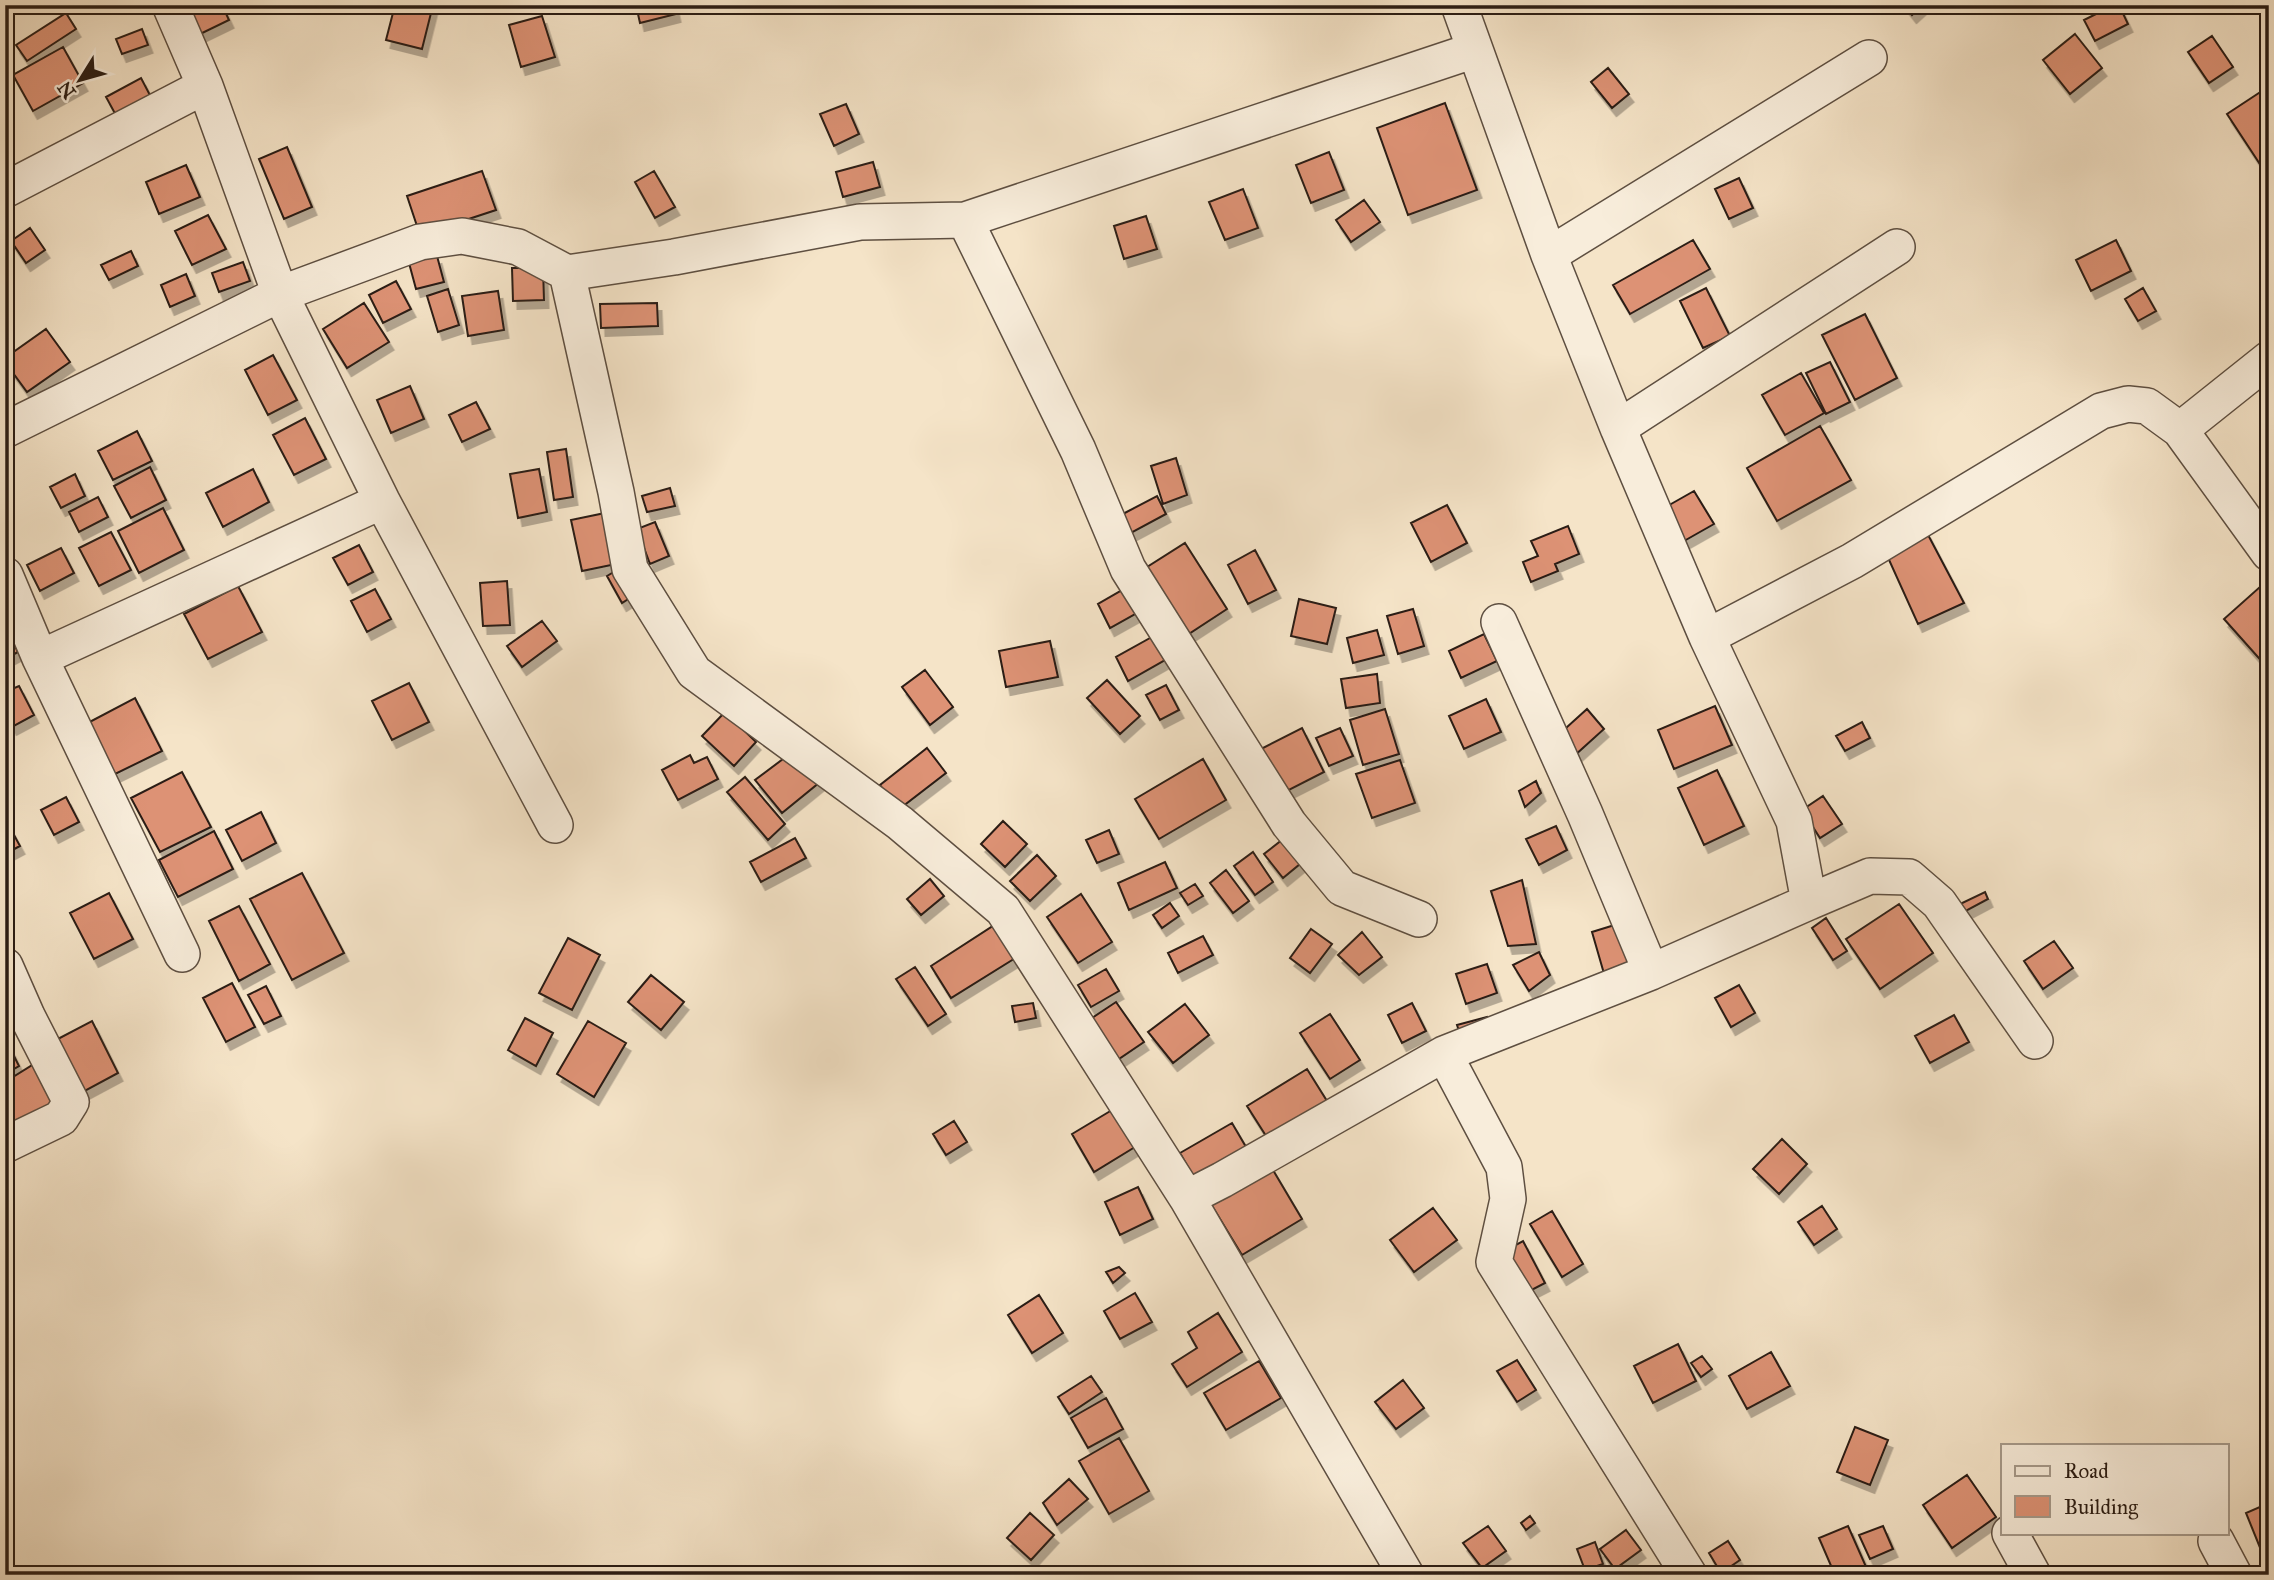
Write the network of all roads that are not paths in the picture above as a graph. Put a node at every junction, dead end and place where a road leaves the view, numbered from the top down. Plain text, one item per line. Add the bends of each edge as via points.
1 (170, 5) edge
2 (1459, 5) edge
3 (1475, 50) junction
4 (1869, 58) dead end
5 (205, 86) junction
6 (5, 190) edge
7 (965, 220) junction
8 (1897, 247) dead end
9 (1549, 255) junction
10 (567, 273) junction
11 (279, 294) junction
12 (2269, 359) edge
13 (1618, 428) junction
14 (5, 430) edge
15 (2180, 430) junction
16 (382, 501) junction
17 (2269, 553) edge
18 (5, 575) edge
19 (1499, 622) dead end
20 (1707, 636) junction
21 (40, 658) junction
22 (555, 825) dead end
23 (1809, 902) junction
24 (1419, 919) dead end
25 (182, 954) dead end
26 (5, 967) edge
27 (1651, 972) junction
28 (2035, 1041) dead end
29 (1444, 1054) junction
30 (5, 1145) edge
31 (1187, 1198) junction
32 (2011, 1534) edge
33 (2216, 1541) dead end
34 (1406, 1575) edge
35 (1689, 1575) edge
36 (2032, 1575) edge
37 (2234, 1575) edge

1 - 5 street
2 - 3 street
3 - 7 street
3 - 9 street
4 - 9 street
5 - 6 street
5 - 11 street
7 - 10 street via 860,222
7 - 24 street via 1079,450 1128,569 1289,824 1342,888
8 - 13 street
9 - 13 street
10 - 11 street via 518,247 461,236 419,242
10 - 31 street via 630,569 694,673 900,823 1003,910
11 - 14 street
11 - 16 street
12 - 15 street
13 - 20 street
15 - 17 street
15 - 20 street via 2147,406 2128,404 2101,411 1852,561
16 - 21 street
16 - 22 street
18 - 21 street
19 - 27 street
20 - 23 street via 1794,821
21 - 25 street
23 - 27 street
23 - 28 street via 1870,876 1909,877 1939,904
26 - 30 street via 71,1102 61,1118
27 - 29 street
29 - 31 street
29 - 35 street via 1504,1167 1508,1199 1494,1262
31 - 34 street
32 - 36 street
33 - 37 street

